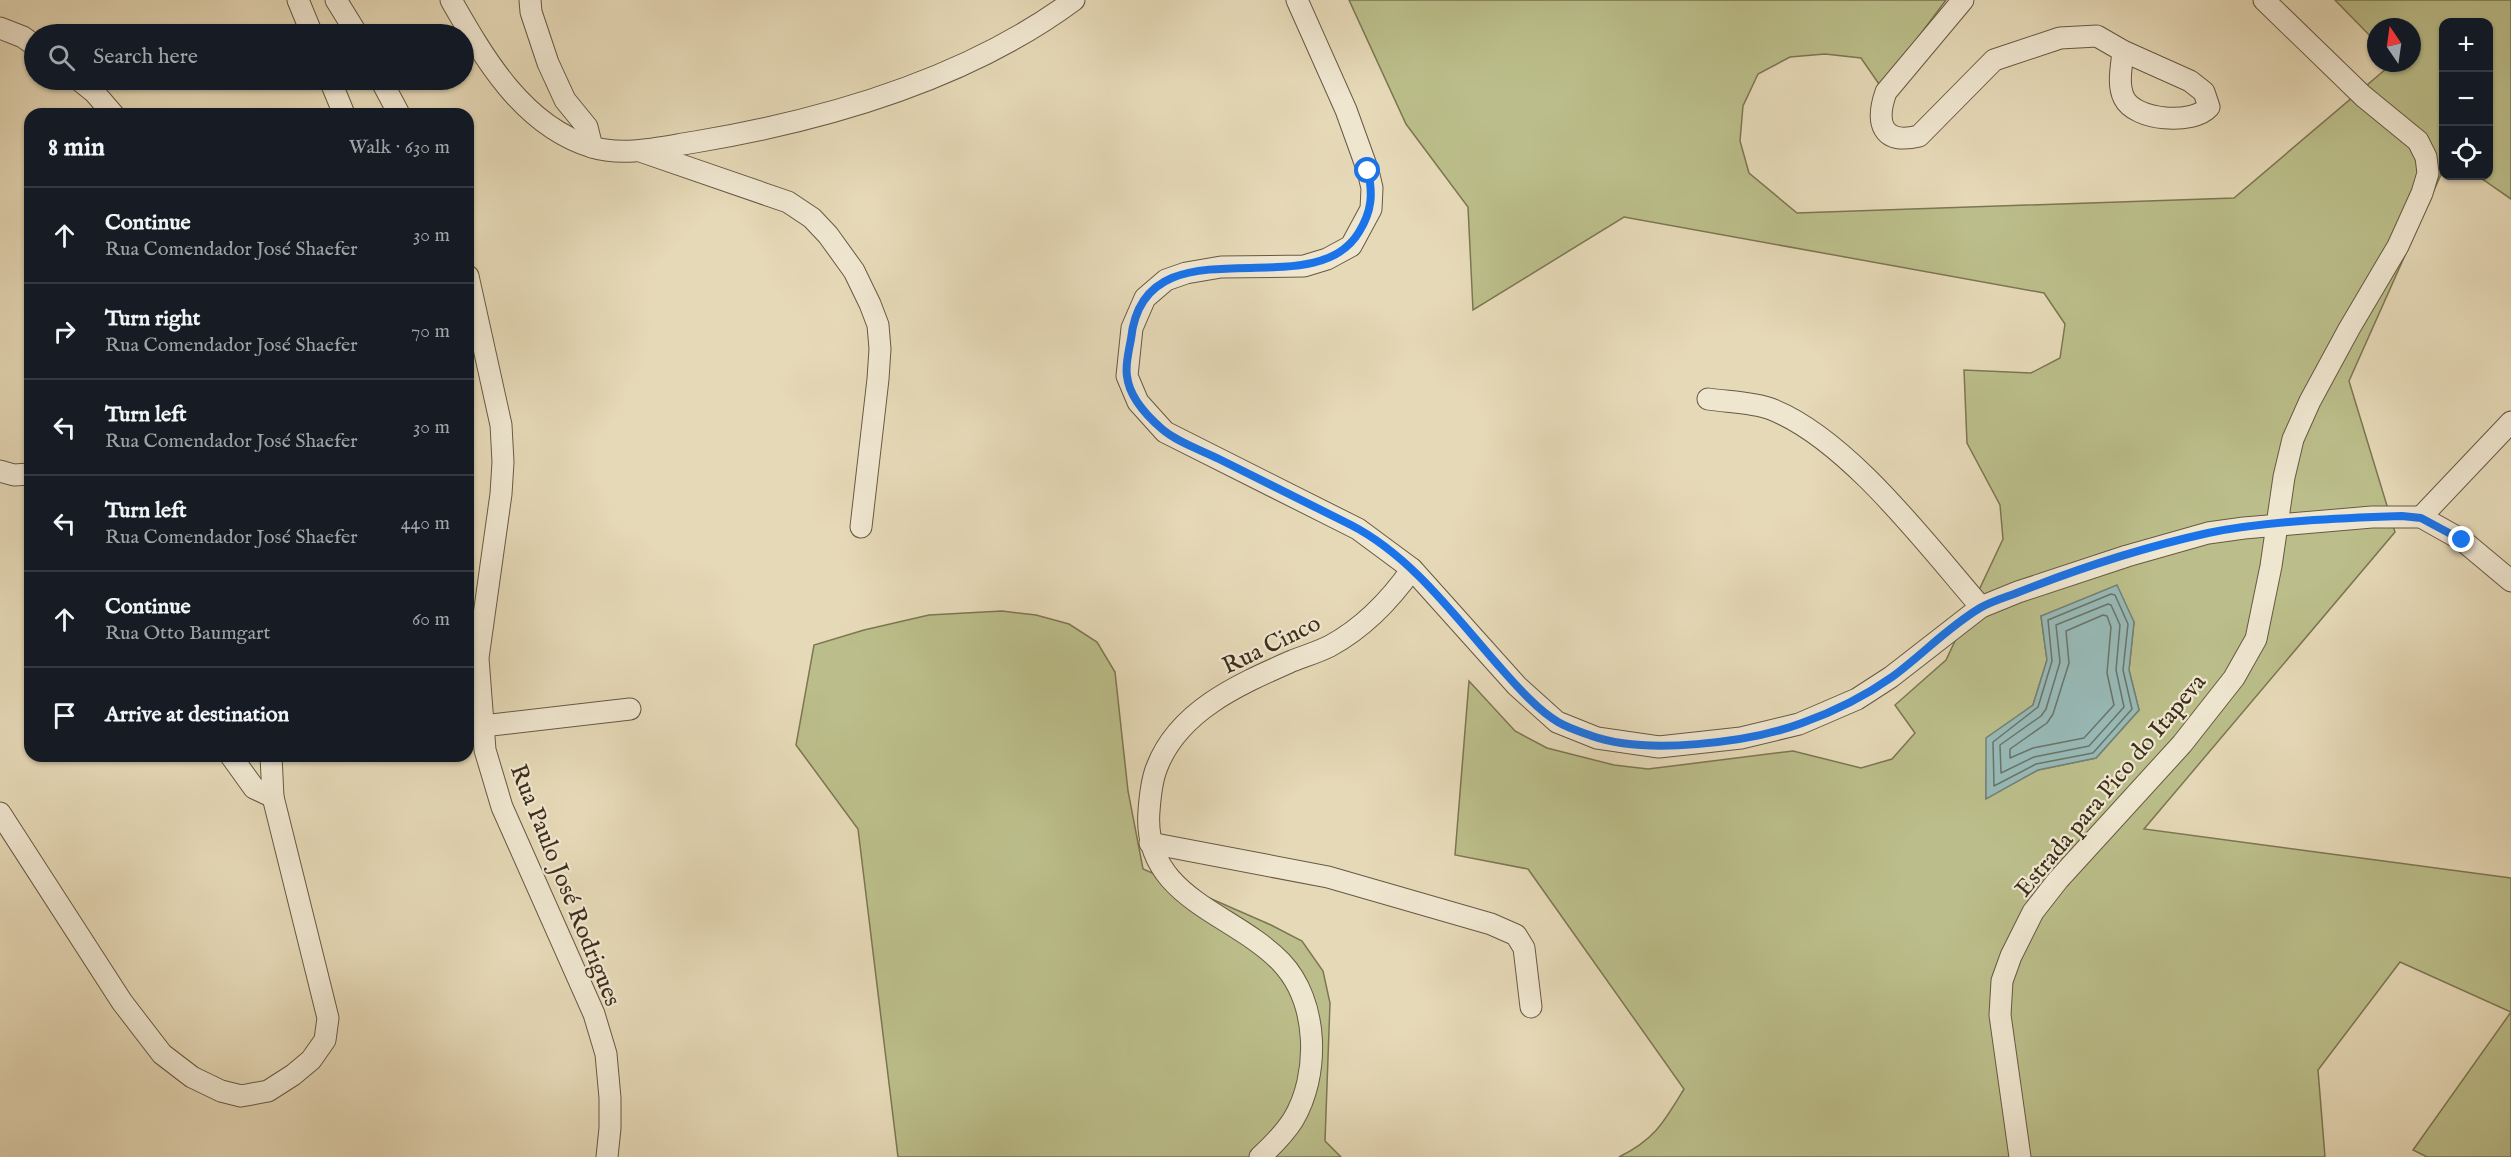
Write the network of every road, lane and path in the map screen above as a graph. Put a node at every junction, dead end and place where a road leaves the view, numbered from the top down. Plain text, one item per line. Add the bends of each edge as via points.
1 (298, 0) edge
2 (336, 0) edge
3 (451, 0) edge
4 (530, 0) edge
5 (1074, 0) edge
6 (1297, 0) edge
7 (1963, 0) edge
8 (2264, 0) edge
9 (308, 24) edge
10 (351, 24) edge
11 (465, 24) edge
12 (0, 28) edge
13 (24, 38) edge
14 (474, 40) edge
15 (2123, 51) dead end
16 (92, 90) edge
17 (334, 90) edge
18 (386, 90) edge
19 (108, 108) edge
20 (342, 108) edge
21 (396, 108) edge
22 (592, 147) junction
23 (639, 151) junction
24 (474, 303) edge
25 (1708, 399) dead end
26 (2511, 422) edge
27 (0, 471) edge
28 (24, 474) edge
29 (2421, 518) junction
30 (2277, 524) junction
31 (861, 527) dead end
32 (1412, 569) junction
33 (2511, 581) edge
34 (1981, 607) junction
35 (630, 709) dead end
36 (483, 726) junction
37 (235, 762) edge
38 (271, 762) edge
39 (273, 797) junction
40 (0, 813) edge
41 (1150, 843) junction
42 (1531, 1007) dead end
43 (607, 1157) edge
44 (1260, 1157) edge
45 (2020, 1157) edge

1 - 9 street
2 - 10 street
3 - 11 street
4 - 22 street via 548,63 565,100 587,127
5 - 23 street via 1015,39 933,79 753,132
6 - 32 street via 1346,110 1368,171 1371,209 1350,246 1327,259 1304,266 1221,267 1166,280 1145,298 1132,328 1127,376 1138,402 1165,432 1358,529
7 - 15 street via 1886,92 1880,120 1894,136 1919,136 1994,60 2060,38 2097,36
8 - 30 street, Estrada para Pico do Itapeva via 2363,96 2418,141 2428,173 2398,246 2349,329 2293,439
12 - 13 street
14 - 22 street via 500,79 531,111 572,139
16 - 19 street
17 - 20 street
18 - 21 street
22 - 23 street
23 - 31 street via 788,202 812,218 854,271 878,325 880,349
24 - 36 street, Rua Paulo José Rodrigues via 501,425 503,462 478,658
25 - 34 street via 1770,408 1802,424 1845,458 1896,509
26 - 29 street
27 - 28 street
29 - 30 street via 2372,517
29 - 33 street via 2462,540
30 - 34 street via 2208,533 2139,552
30 - 45 street, Estrada para Pico do Itapeva via 2256,639 2234,678 2182,744 2058,880 2034,912 2011,956 2002,981 2000,1015
32 - 34 street via 1517,686 1557,722 1597,738 1659,747 1741,738 1799,724 1857,699 1892,677
32 - 41 street, Rua Cinco via 1373,615 1348,634 1232,690 1176,732 1156,768 1149,805
35 - 36 street
36 - 43 street, Rua Paulo José Rodrigues via 485,750 502,807 594,1014 606,1054 610,1098
37 - 39 street via 254,788
38 - 39 street
39 - 40 street via 328,1018 325,1040 311,1060 268,1091 241,1096 192,1077 162,1054 122,1002
41 - 42 street via 1328,877 1491,924 1516,935 1524,948
41 - 44 street via 1160,867 1194,901 1282,962 1305,1005 1311,1060 1304,1095 1286,1130

